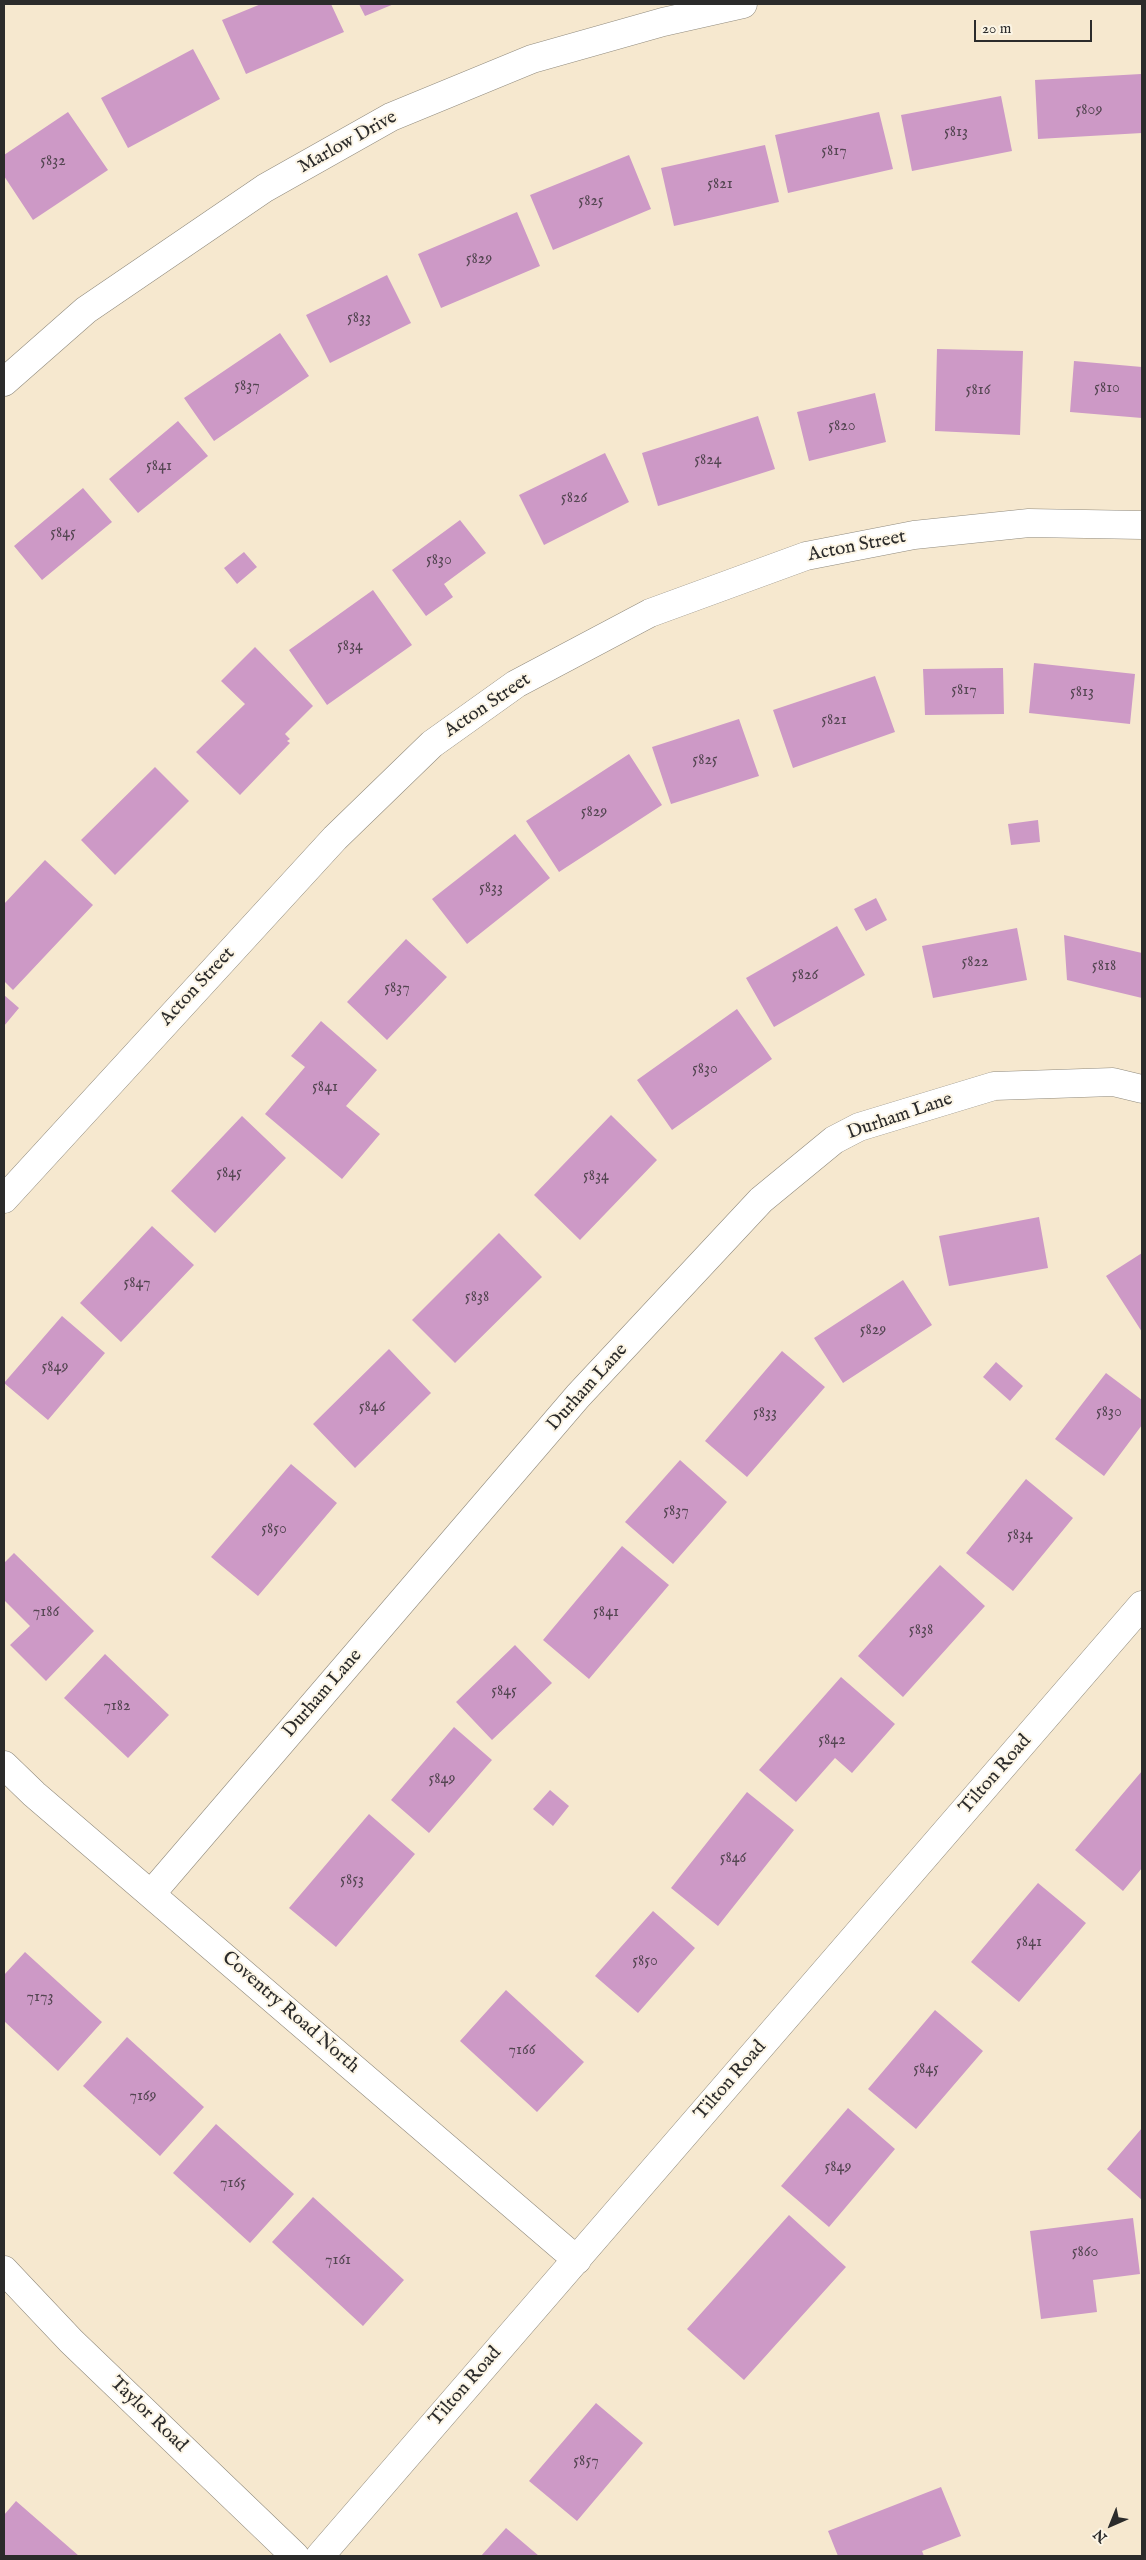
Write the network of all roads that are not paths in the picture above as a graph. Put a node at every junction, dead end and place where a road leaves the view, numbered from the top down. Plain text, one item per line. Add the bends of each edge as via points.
1 (742, 4) edge
2 (4, 382) edge
3 (1142, 525) edge
4 (1142, 1089) edge
5 (4, 1199) edge
6 (1142, 1605) edge
7 (4, 1765) edge
8 (151, 1894) junction
9 (577, 2260) junction
10 (4, 2270) edge
11 (296, 2556) edge
12 (320, 2556) edge

1 - 2 street, Marlow Drive via 663,22 532,59 391,118 264,188 94,304
3 - 5 street, Acton Street via 1029,523 914,535 806,556 650,613 516,684 432,744 335,838
4 - 8 street, Durham Lane via 1113,1082 994,1086 859,1127 834,1140 761,1200 578,1396
6 - 9 street, Tilton Road
7 - 8 street, Coventry Road North
8 - 9 street, Coventry Road North
9 - 12 street, Tilton Road
10 - 11 street, Taylor Road via 71,2341

